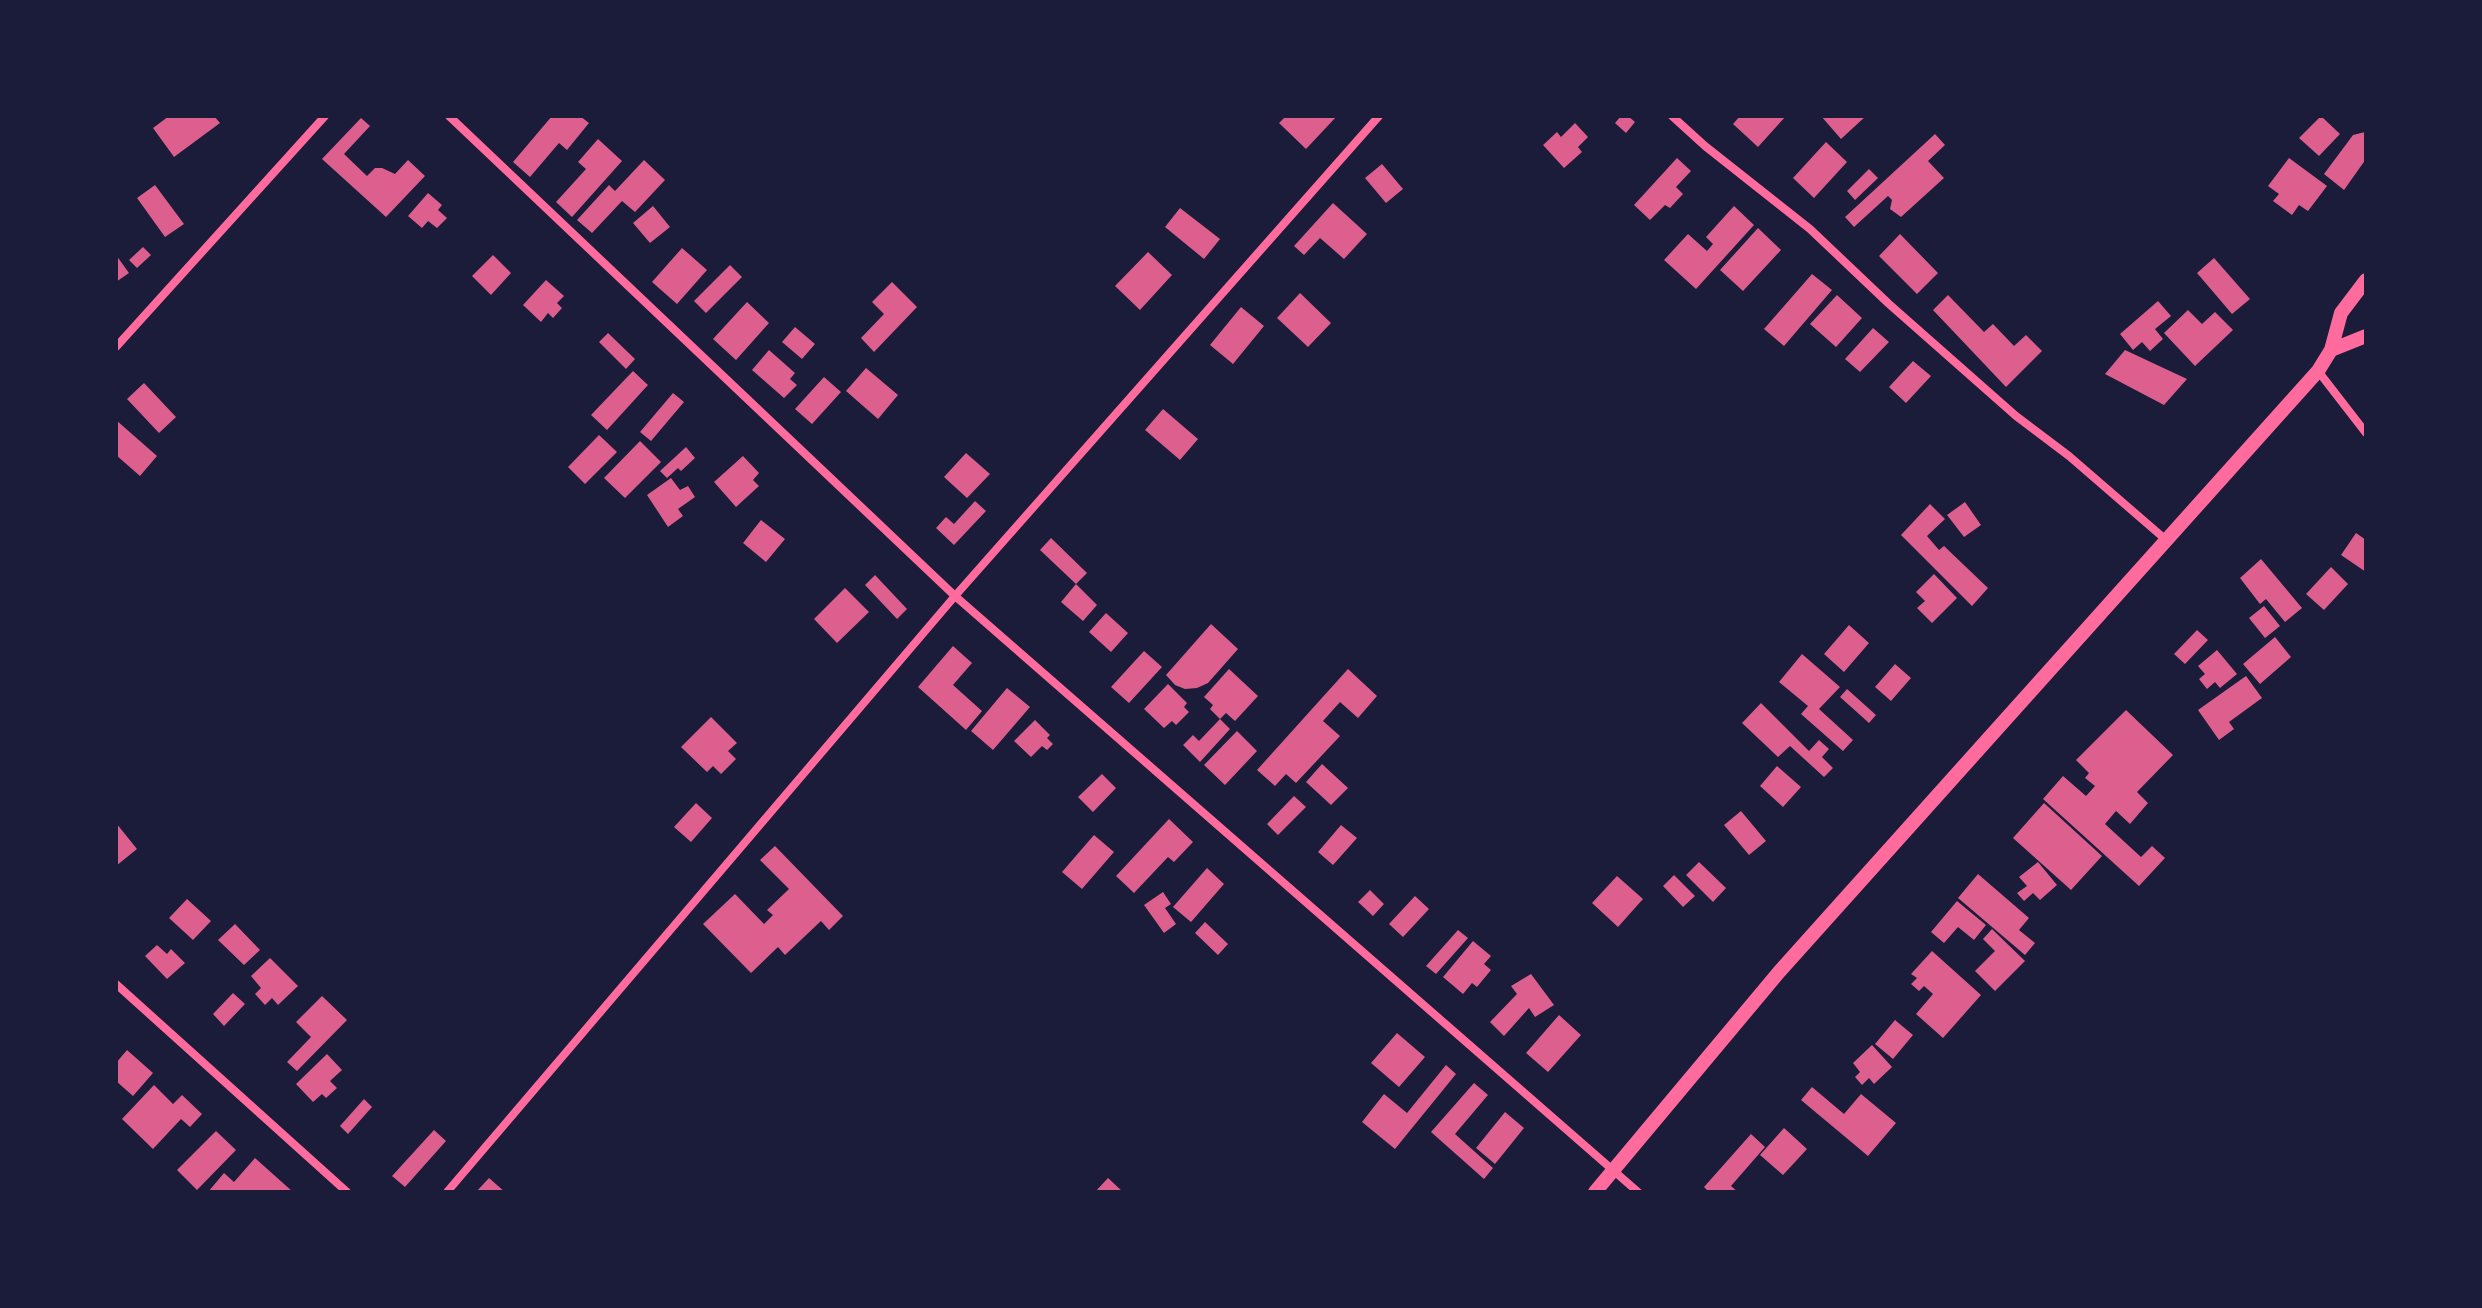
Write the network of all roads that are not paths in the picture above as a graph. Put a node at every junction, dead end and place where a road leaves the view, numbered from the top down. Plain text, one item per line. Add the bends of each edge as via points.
1 (325, 116) edge
2 (449, 116) edge
3 (1379, 116) edge
4 (1672, 116) edge
5 (2366, 280) edge
6 (2366, 336) edge
7 (116, 347) edge
8 (2331, 350) junction
9 (2318, 371) junction
10 (2366, 433) edge
11 (2165, 539) junction
12 (955, 596) junction
13 (116, 984) edge
14 (1613, 1170) junction
15 (347, 1192) edge
16 (447, 1192) edge
17 (1595, 1192) edge
18 (1638, 1192) edge

1 - 7 street
2 - 12 street
3 - 12 street
4 - 11 street via 1810,229 2016,416
5 - 8 main road via 2341,313
6 - 8 main road
8 - 9 main road
9 - 10 street
9 - 11 main road
11 - 14 main road via 1779,972
12 - 14 street
12 - 16 street
13 - 15 street
14 - 17 main road
14 - 18 street

